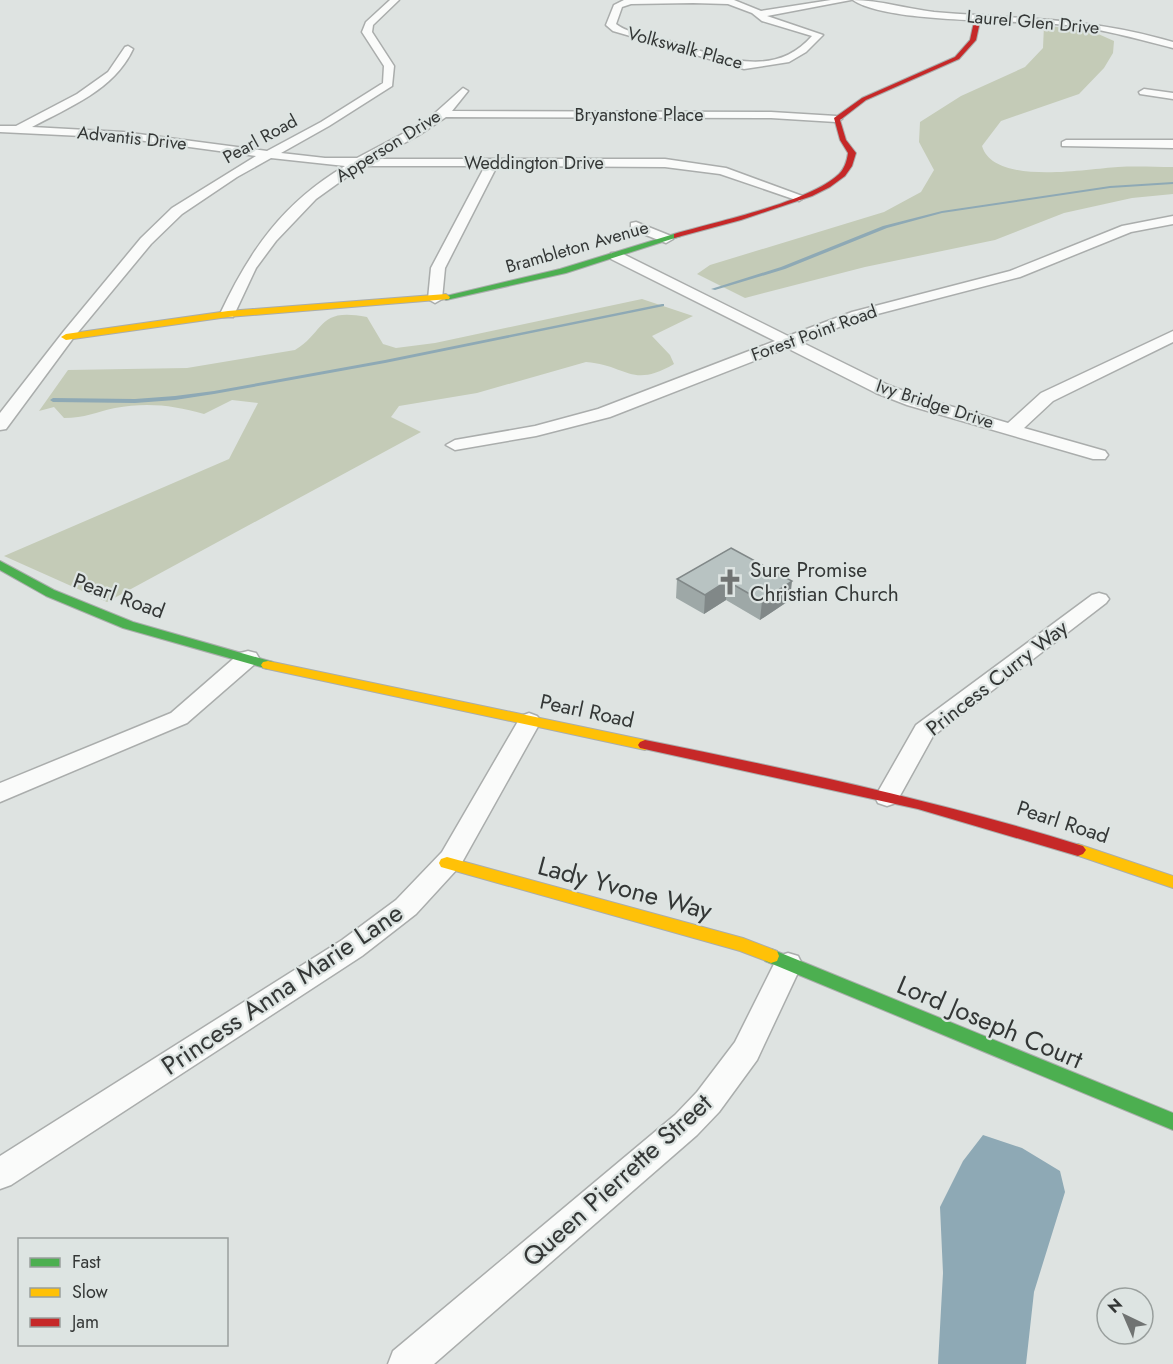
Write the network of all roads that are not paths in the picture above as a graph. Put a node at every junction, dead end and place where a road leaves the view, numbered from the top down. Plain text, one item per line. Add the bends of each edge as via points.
1 (395, 0) edge
2 (688, 0) edge
3 (693, 0) edge
4 (847, 0) edge
5 (857, 0) edge
6 (759, 15) junction
7 (978, 17) junction
8 (1173, 45) edge
9 (128, 49) dead end
10 (463, 91) dead end
11 (1144, 92) dead end
12 (1173, 96) edge
13 (442, 114) junction
14 (836, 119) junction
15 (0, 129) edge
16 (18, 129) junction
17 (0, 143) edge
18 (1066, 144) dead end
19 (1173, 144) edge
20 (264, 156) junction
21 (357, 163) junction
22 (492, 164) junction
23 (799, 197) junction
24 (1173, 220) edge
25 (636, 226) dead end
26 (666, 239) junction
27 (616, 256) junction
28 (435, 298) junction
29 (228, 314) junction
30 (1173, 336) edge
31 (66, 338) junction
32 (784, 342) junction
33 (0, 425) edge
34 (1012, 429) junction
35 (455, 445) dead end
36 (1099, 455) dead end
37 (0, 565) edge
38 (1099, 598) dead end
39 (248, 658) junction
40 (529, 721) junction
41 (0, 793) edge
42 (887, 797) junction
43 (447, 863) junction
44 (1173, 882) edge
45 (788, 964) junction
46 (1173, 1122) edge
47 (0, 1174) edge
48 (406, 1364) edge

1 - 20 street, Pearl Road via 369,24 367,32 389,66 388,84
2 - 6 street, Volkswalk Place via 630,1 618,5 611,25 744,66 765,66 795,56 809,48 818,35
3 - 6 street, Volkswalk Place via 729,1
4 - 6 street
5 - 7 street, Laurel Glen Drive via 901,11
7 - 8 street, Laurel Glen Drive via 1100,27
7 - 14 street via 973,40 957,58 864,99
9 - 16 street via 125,60 106,79
10 - 13 street, Apperson Drive
11 - 12 street
13 - 14 street, Bryanstone Place
13 - 21 street, Apperson Drive via 412,135
14 - 23 street, Brambleton Avenue via 852,153 850,165 844,175
15 - 16 street, Advantis Drive
16 - 17 street
16 - 20 street, Advantis Drive via 133,136
18 - 19 street
20 - 21 street, Weddington Drive
20 - 31 street, Pearl Road via 177,211 146,241
21 - 22 street, Weddington Drive
21 - 29 street, Apperson Drive via 324,186 284,223 249,268
22 - 23 street, Weddington Drive via 665,163 722,171
22 - 28 street via 438,268
23 - 26 street, Brambleton Avenue
24 - 32 street, Forest Point Road via 1142,224 1015,274 857,315
25 - 26 street
26 - 27 street, Brambleton Avenue
27 - 28 street, Brambleton Avenue via 538,280
27 - 32 street, Ivy Bridge Drive
28 - 29 street, Brambleton Avenue
29 - 31 street, Brambleton Avenue
30 - 34 street via 1047,397
31 - 33 street, Pearl Road
32 - 34 street, Ivy Bridge Drive via 892,393
32 - 35 street, Forest Point Road via 585,418
34 - 36 street, Ivy Bridge Drive
37 - 39 street, Pearl Road via 50,593 128,625
38 - 42 street, Princess Curry Way via 924,731
39 - 40 street, Pearl Road via 286,670
39 - 41 street via 178,718
40 - 42 street, Pearl Road
40 - 43 street, Princess Anna Marie Lane
42 - 44 street, Pearl Road via 997,823
43 - 45 street, Lady Yvone Way via 688,928
43 - 47 street, Princess Anna Marie Lane via 406,907 352,948
45 - 46 street, Lord Joseph Court
45 - 48 street, Queen Pierrette Street via 746,1051 708,1102

